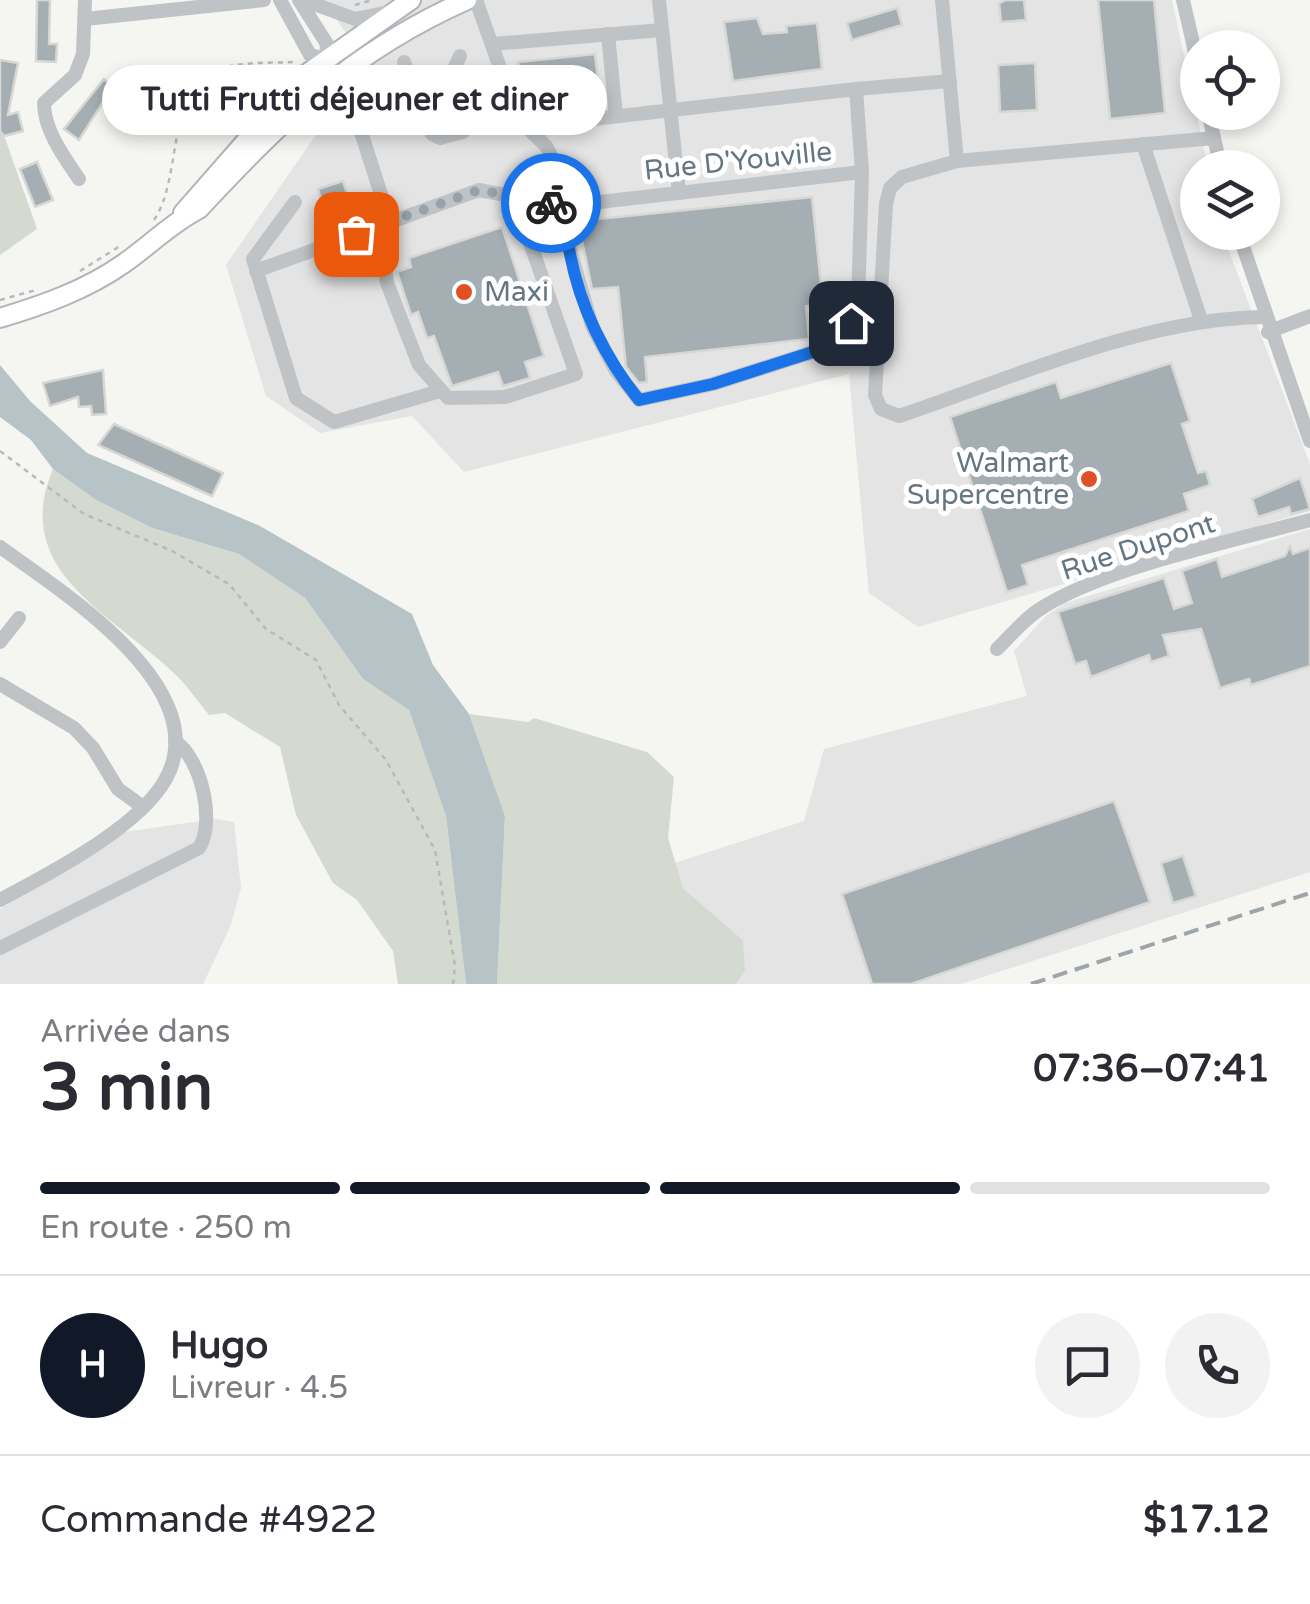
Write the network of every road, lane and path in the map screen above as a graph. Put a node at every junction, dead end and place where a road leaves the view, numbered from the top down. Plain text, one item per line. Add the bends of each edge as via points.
1 (85, 0) edge
2 (264, 0) edge
3 (280, 0) edge
4 (302, 0) edge
5 (410, 0) edge
6 (467, 0) edge
7 (476, 0) edge
8 (659, 0) edge
9 (942, 0) edge
10 (1183, 0) edge
11 (389, 12) junction
12 (85, 20) junction
13 (662, 30) junction
14 (1190, 30) edge
15 (608, 34) junction
16 (492, 44) junction
17 (460, 56) dead end
18 (302, 60) dead end
19 (404, 62) dead end
20 (331, 67) junction
21 (950, 80) junction
22 (856, 90) junction
23 (671, 110) junction
24 (293, 114) junction
25 (616, 116) junction
26 (524, 126) junction
27 (360, 130) junction
28 (1212, 130) edge
29 (1214, 138) junction
30 (1143, 144) junction
31 (1217, 150) edge
32 (956, 161) junction
33 (862, 172) junction
34 (79, 179) dead end
35 (680, 193) junction
36 (514, 194) junction
37 (295, 202) dead end
38 (564, 206) junction
39 (178, 220) junction
40 (152, 221) dead end
41 (390, 222) junction
42 (130, 240) dead end
43 (1243, 250) edge
44 (256, 272) junction
45 (73, 275) dead end
46 (44, 296) junction
47 (0, 300) edge
48 (1310, 316) edge
49 (0, 318) edge
50 (1201, 320) junction
51 (1266, 324) junction
52 (440, 391) junction
53 (1310, 441) edge
54 (0, 451) edge
55 (1310, 520) edge
56 (0, 547) edge
57 (20, 618) dead end
58 (0, 642) edge
59 (997, 648) dead end
60 (0, 684) edge
61 (175, 740) junction
62 (143, 808) junction
63 (0, 900) edge
64 (0, 948) edge
65 (454, 984) edge

1 - 12 street
2 - 12 street
3 - 20 street via 310,56
4 - 11 street via 355,19
4 - 20 street via 327,44
5 - 11 main road
6 - 20 main road
7 - 16 street
8 - 13 street
9 - 21 street
10 - 14 street
11 - 20 main road
12 - 34 street via 74,75 44,103 61,152
13 - 15 street
13 - 23 street
15 - 16 street
15 - 25 street
16 - 26 street
17 - 19 street via 451,75 468,126 440,138 432,134
18 - 40 path via 230,66 193,88 170,181
20 - 24 main road
20 - 27 street
20 - 39 main road via 259,121
21 - 22 street
21 - 32 street
22 - 23 street
22 - 33 street, Rue D'Youville
23 - 25 street
23 - 35 street
24 - 27 street via 338,116
24 - 39 main road via 199,209
25 - 26 street
26 - 38 street via 556,165
27 - 41 street
28 - 29 street
29 - 30 street
29 - 31 street
30 - 32 street
30 - 50 street
32 - 50 street via 911,172 890,188 875,394 882,409 899,416
33 - 35 street, Rue D'Youville
33 - 38 street via 858,303 844,342 639,400 592,326 565,233
35 - 38 street, Rue D'Youville
36 - 38 street, Rue D'Youville
36 - 41 street, Rue D'Youville via 479,190
36 - 52 street via 576,374 505,397 460,400
37 - 44 street via 252,259
39 - 46 main road via 122,265
41 - 44 street, Rue D'Youville
41 - 52 street via 388,282 419,366
42 - 45 path
43 - 51 street
44 - 52 street via 296,398 308,406 334,422
46 - 47 path
46 - 49 main road
48 - 51 street
50 - 51 street
51 - 53 street
54 - 65 path via 84,514 229,584 266,629 316,660 339,705 386,760 435,850
55 - 59 street, Rue Dupont via 1064,596
56 - 61 street via 137,657 165,698
57 - 58 street
60 - 62 street via 74,728 118,789
61 - 62 street via 167,778
61 - 64 street via 192,762 206,817 199,848
62 - 63 street

